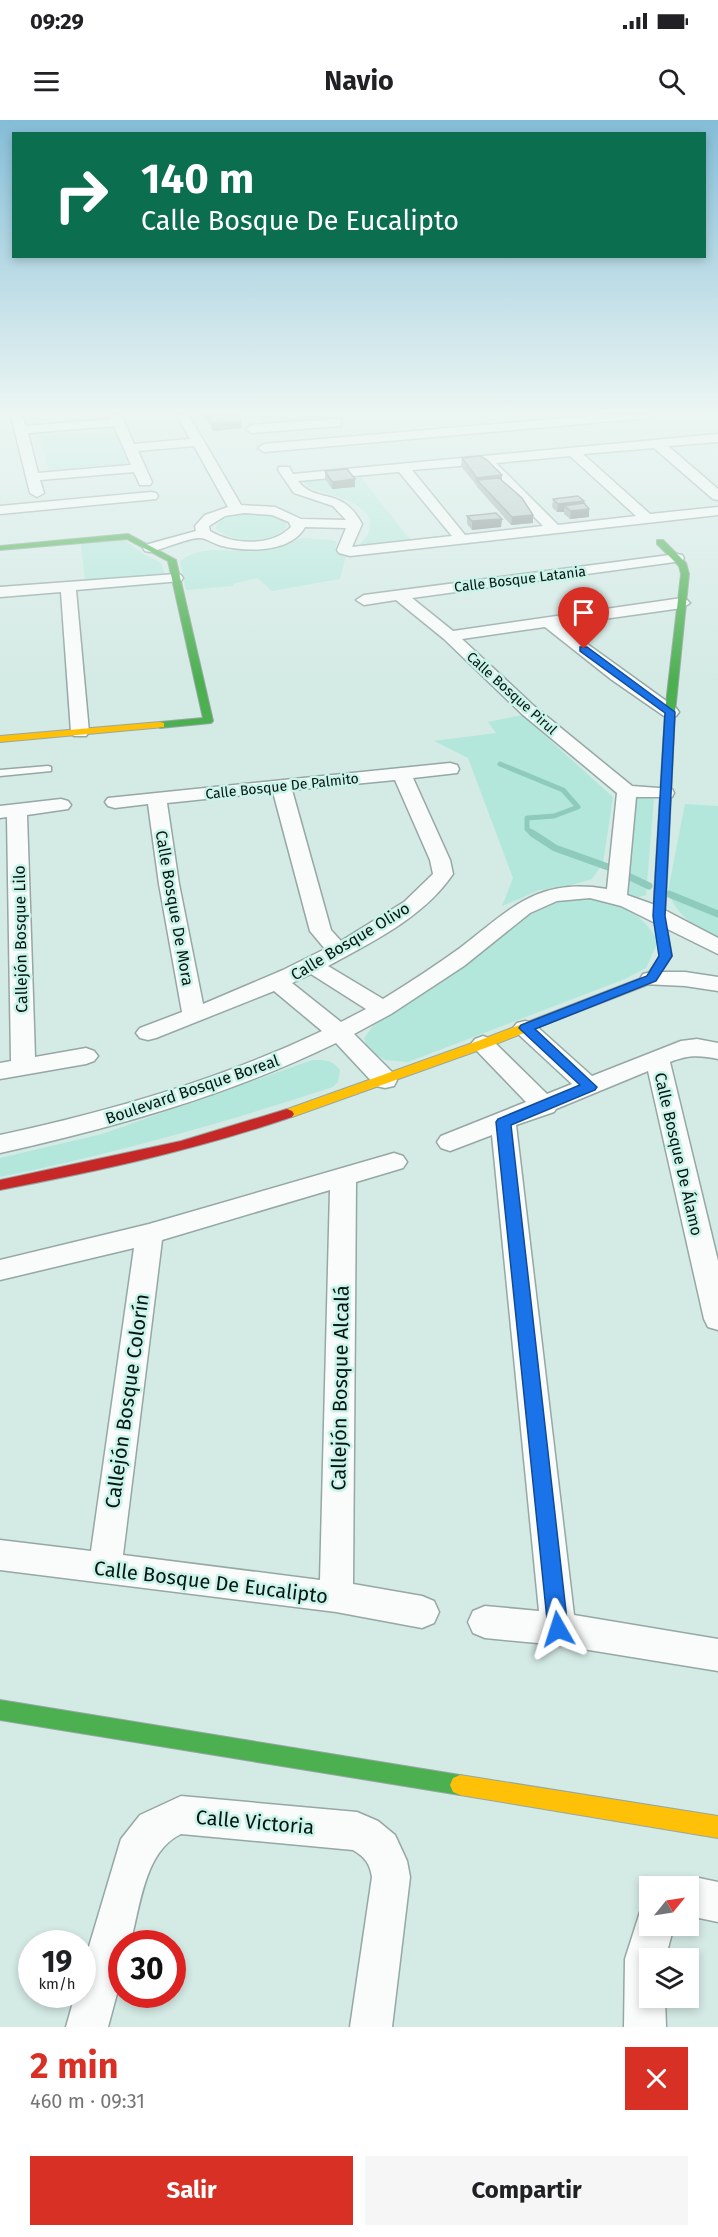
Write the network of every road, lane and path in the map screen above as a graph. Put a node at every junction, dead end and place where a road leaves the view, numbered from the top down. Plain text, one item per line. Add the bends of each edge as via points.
1 (39, 503) edge
2 (97, 503) edge
3 (232, 503) edge
4 (337, 503) edge
5 (432, 503) edge
6 (528, 503) edge
7 (629, 503) edge
8 (40, 506) junction
9 (236, 509) junction
10 (0, 510) edge
11 (718, 511) edge
12 (647, 519) junction
13 (296, 528) junction
14 (353, 530) junction
15 (555, 530) junction
16 (204, 532) junction
17 (462, 540) junction
18 (218, 541) junction
19 (660, 542) dead end
20 (0, 548) edge
21 (150, 549) junction
22 (166, 557) junction
23 (676, 558) junction
24 (176, 578) junction
25 (68, 586) junction
26 (0, 592) edge
27 (399, 595) junction
28 (364, 600) dead end
29 (682, 603) junction
30 (549, 622) junction
31 (450, 636) junction
32 (670, 712) junction
33 (80, 732) junction
34 (0, 739) edge
35 (48, 769) dead end
36 (450, 769) dead end
37 (0, 773) edge
38 (402, 776) junction
39 (281, 786) junction
40 (627, 791) junction
41 (665, 793) junction
42 (157, 799) junction
43 (115, 802) dead end
44 (61, 805) dead end
45 (9, 812) edge
46 (616, 896) junction
47 (659, 916) junction
48 (718, 947) edge
49 (339, 952) junction
50 (313, 966) junction
51 (651, 979) junction
52 (279, 983) junction
53 (718, 984) edge
54 (383, 1009) junction
55 (194, 1016) junction
56 (525, 1028) junction
57 (148, 1033) dead end
58 (339, 1033) junction
59 (483, 1044) junction
60 (718, 1051) edge
61 (86, 1056) dead end
62 (657, 1059) junction
63 (11, 1069) edge
64 (385, 1080) junction
65 (590, 1087) junction
66 (545, 1106) junction
67 (503, 1122) junction
68 (450, 1142) dead end
69 (0, 1144) edge
70 (394, 1162) dead end
71 (343, 1179) junction
72 (0, 1185) edge
73 (149, 1234) junction
74 (0, 1270) edge
75 (718, 1320) edge
76 (0, 1555) edge
77 (105, 1568) junction
78 (336, 1598) junction
79 (422, 1612) dead end
80 (485, 1622) dead end
81 (558, 1629) junction
82 (718, 1654) edge
83 (0, 1710) edge
84 (718, 1827) edge
85 (699, 1898) edge
86 (718, 1902) edge
87 (651, 1936) edge
88 (87, 2027) edge
89 (371, 2027) edge
90 (645, 2027) edge

1 - 8 street
2 - 8 street
3 - 9 street
4 - 14 street via 351,513
5 - 17 street
6 - 15 street
7 - 12 street
8 - 10 street
9 - 13 street via 287,514
9 - 16 street via 206,520
11 - 12 street
12 - 15 street
13 - 14 street
13 - 18 street via 280,540 265,544
14 - 17 street via 344,550 358,552
15 - 17 street
16 - 18 street
16 - 21 street
18 - 22 street
19 - 23 street
20 - 21 street via 128,536
21 - 22 street
22 - 24 street via 172,560
23 - 27 street, Calle Bosque Latania
23 - 29 street via 686,574
24 - 25 street
24 - 33 street via 208,721
25 - 26 street
25 - 33 street
27 - 28 street, Calle Bosque Latania
27 - 31 street, Calle Bosque Pirul
29 - 30 street
29 - 32 street
30 - 31 street
30 - 32 street
31 - 40 street, Calle Bosque Pirul via 528,710
32 - 41 street
33 - 34 street
35 - 37 lane
36 - 38 street, Calle Bosque De Palmito
38 - 39 street, Calle Bosque De Palmito
38 - 49 street, Calle Bosque Olivo via 441,860 443,874 408,909
39 - 42 street, Calle Bosque De Palmito
39 - 49 street via 321,931
40 - 41 street
40 - 46 street
41 - 47 street
42 - 43 street, Calle Bosque De Palmito
42 - 55 street, Calle Bosque De Mora
44 - 45 street
45 - 63 street, Callejón Bosque Lilo
46 - 47 street, Boulevard Bosque Boreal
46 - 54 street, Boulevard Bosque Boreal via 573,892 539,898 458,960
47 - 48 street, Boulevard Bosque Boreal
47 - 51 street via 666,956
49 - 50 street, Calle Bosque Olivo
50 - 52 street, Calle Bosque Olivo
50 - 54 street
51 - 53 street
51 - 56 street
52 - 55 street, Calle Bosque Olivo
52 - 58 street
54 - 58 street, Boulevard Bosque Boreal
55 - 57 street, Calle Bosque Olivo
56 - 59 street
56 - 65 street
58 - 64 street
58 - 69 street, Boulevard Bosque Boreal via 153,1106 81,1127
59 - 64 street
59 - 66 street
60 - 62 street via 690,1047
61 - 63 street
62 - 65 street
62 - 75 street, Calle Bosque De Álamo
64 - 72 street via 256,1125 125,1161
65 - 66 street
66 - 67 street
67 - 68 street
67 - 81 street
70 - 71 street
71 - 73 street
71 - 78 street, Callejón Bosque Alcalá
73 - 74 street
73 - 77 street, Callejón Bosque Colorín
76 - 77 street, Calle Bosque De Eucalipto
77 - 78 street, Calle Bosque De Eucalipto
78 - 79 street, Calle Bosque De Eucalipto
80 - 81 street
81 - 82 street
83 - 84 street
85 - 86 street
87 - 90 street via 645,1959
88 - 89 street, Calle Victoria via 135,1853 145,1835 160,1823 181,1815 357,1831 381,1846 389,1860 391,1877

